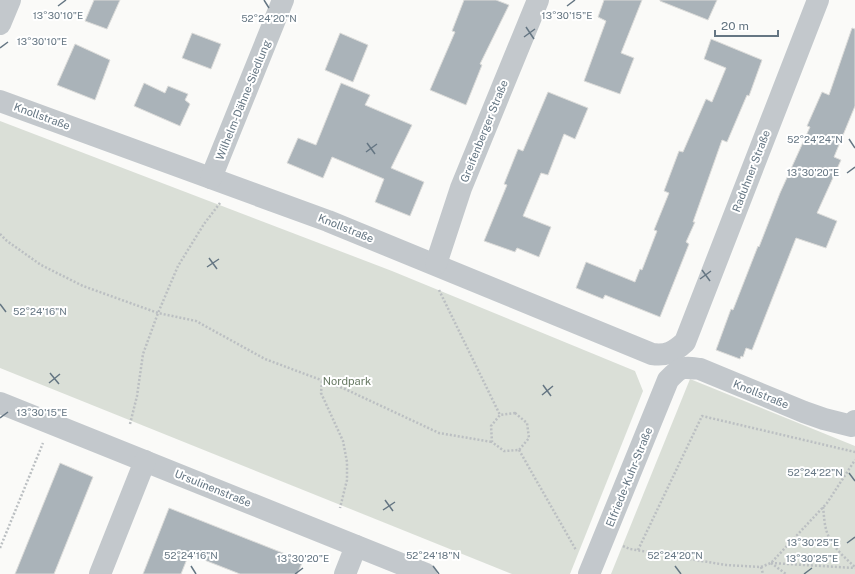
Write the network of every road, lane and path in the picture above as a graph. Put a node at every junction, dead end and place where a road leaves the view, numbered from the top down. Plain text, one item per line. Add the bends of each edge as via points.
1 (10, 0) edge
2 (283, 0) edge
3 (538, 0) edge
4 (818, 0) edge
5 (0, 24) edge
6 (0, 101) edge
7 (212, 178) junction
8 (222, 200) dead end
9 (0, 234) edge
10 (439, 266) junction
11 (158, 313) junction
12 (685, 342) joint
13 (668, 380) joint
14 (322, 381) junction
15 (0, 403) edge
16 (500, 415) junction
17 (855, 421) edge
18 (130, 424) dead end
19 (43, 442) dead end
20 (492, 442) junction
21 (519, 450) junction
22 (855, 452) edge
23 (855, 460) edge
24 (145, 461) junction
25 (823, 507) junction
26 (340, 508) dead end
27 (604, 539) junction
28 (356, 546) junction
29 (0, 548) edge
30 (638, 550) junction
31 (771, 563) junction
32 (761, 567) junction
33 (855, 567) edge
34 (591, 568) edge
35 (100, 574) edge
36 (345, 574) edge
37 (426, 574) edge
38 (763, 574) edge
39 (786, 574) edge

1 - 5 street
2 - 7 street, Wilhelm-Dähne-Siedlung
3 - 10 street, Greifenberger Straße via 461,188
4 - 12 street, Raduhner Straße
6 - 7 street, Knollstraße
7 - 10 street, Knollstraße
8 - 11 path via 178,266
9 - 11 path via 41,265 83,286
10 - 12 street, Knollstraße via 652,354 661,355 674,351
10 - 16 path via 437,286
11 - 14 path via 196,321 265,359
11 - 18 path via 143,354
13 - 17 street, Knollstraße via 677,370 700,369 824,419 852,426
13 - 27 street, Elfriede-Kuhr-Straße
14 - 20 path via 439,433
14 - 26 path via 321,393 343,441 347,462 347,480
15 - 24 street, Ursulinenstraße
16 - 20 path via 491,426
16 - 21 path via 515,413 527,423 529,438
19 - 29 path
20 - 21 path via 504,451
21 - 34 path via 580,558
22 - 30 path via 702,416
23 - 25 path
24 - 28 street, Ursulinenstraße
24 - 35 street
25 - 31 path
25 - 33 path via 826,530 831,541
27 - 30 path
27 - 34 street, Elfriede-Kuhr-Straße
28 - 36 street
28 - 37 street, Ursulinenstraße
30 - 32 path via 726,565
31 - 32 path
31 - 33 path
31 - 39 path
32 - 38 path

